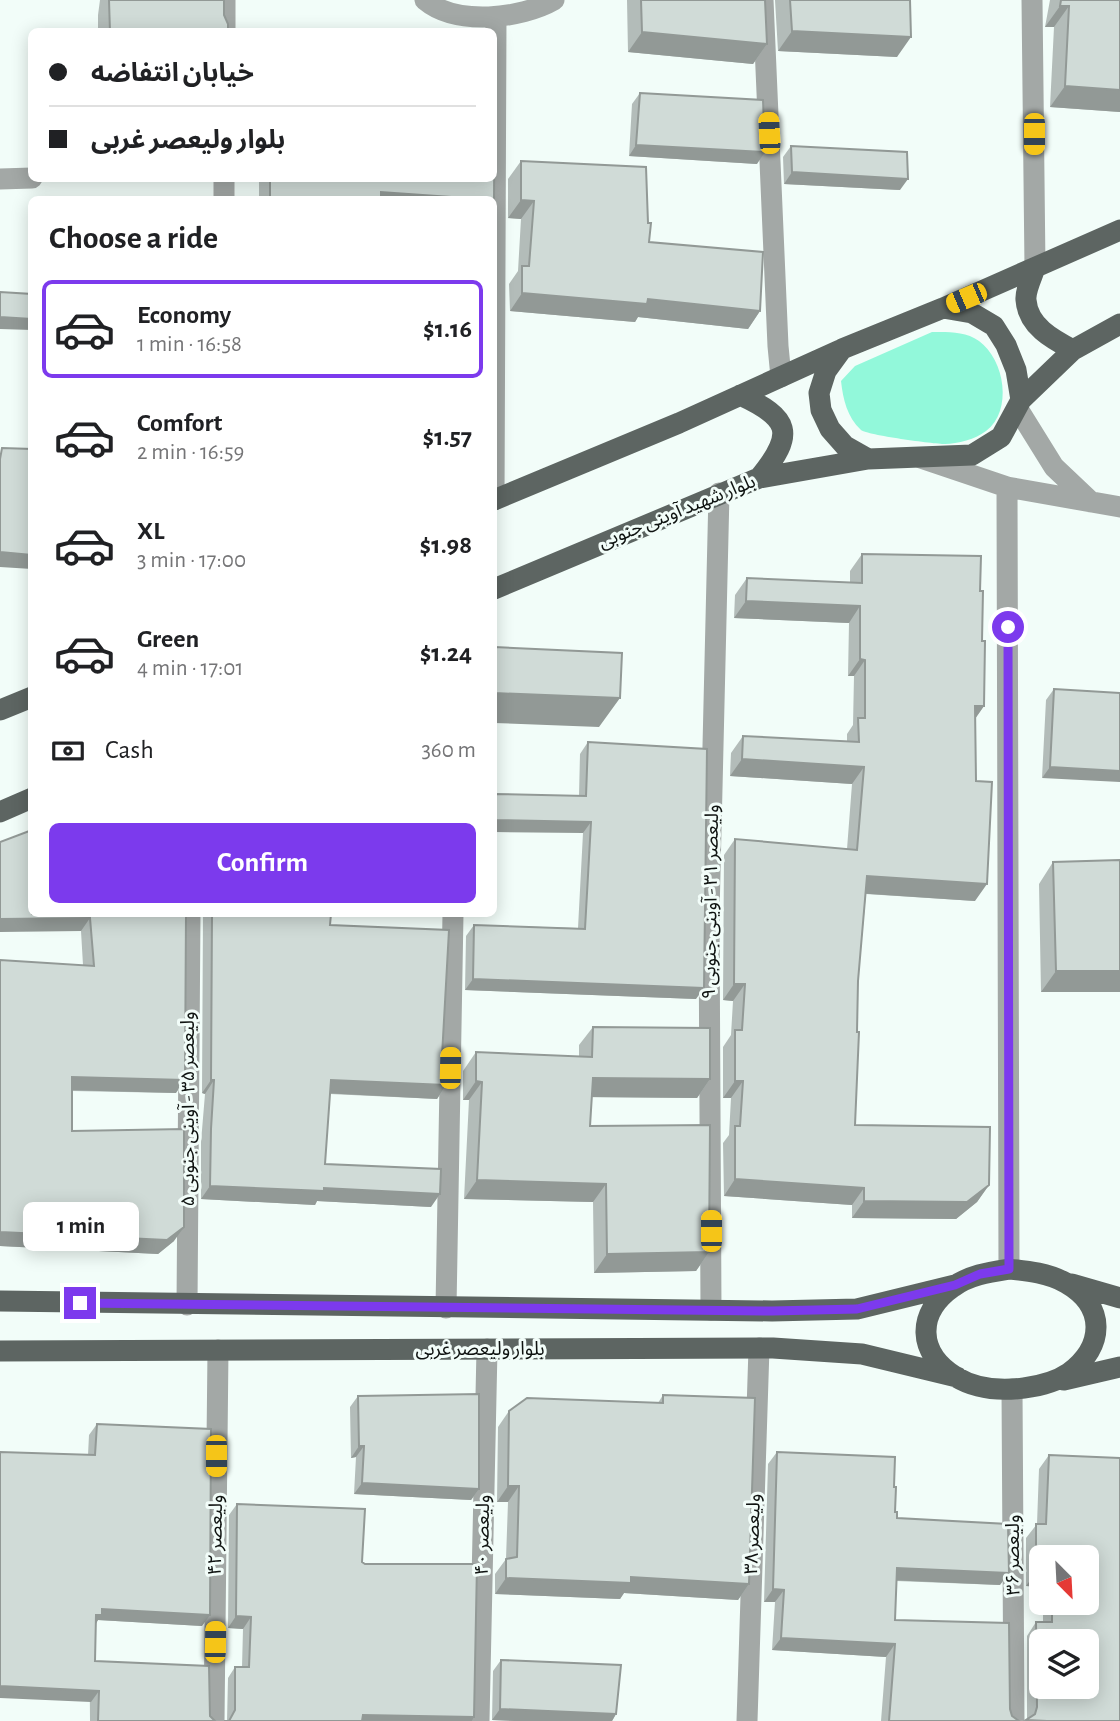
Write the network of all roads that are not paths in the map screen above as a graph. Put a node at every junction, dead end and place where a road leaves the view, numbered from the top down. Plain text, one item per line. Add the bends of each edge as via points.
1 (225, 0) edge
2 (425, 0) edge
3 (554, 0) edge
4 (764, 0) edge
5 (1032, 0) edge
6 (496, 17) junction
7 (225, 28) edge
8 (496, 28) edge
9 (28, 178) edge
10 (0, 179) edge
11 (1120, 230) edge
12 (1035, 268) junction
13 (943, 308) junction
14 (1120, 324) edge
15 (842, 349) junction
16 (1073, 350) junction
17 (781, 377) junction
18 (740, 395) junction
19 (1019, 405) junction
20 (868, 458) junction
21 (920, 458) junction
22 (759, 478) junction
23 (1007, 487) junction
24 (719, 493) junction
25 (497, 499) edge
26 (1091, 502) junction
27 (1120, 507) edge
28 (497, 588) edge
29 (28, 699) edge
30 (0, 710) edge
31 (28, 800) edge
32 (0, 812) edge
33 (190, 917) edge
34 (453, 917) edge
35 (1009, 1269) junction
36 (1065, 1282) junction
37 (955, 1285) junction
38 (1120, 1298) edge
39 (0, 1301) edge
40 (187, 1305) junction
41 (446, 1308) junction
42 (711, 1310) junction
43 (760, 1348) junction
44 (487, 1349) junction
45 (218, 1350) junction
46 (0, 1351) edge
47 (1120, 1367) edge
48 (957, 1377) junction
49 (1042, 1385) junction
50 (1012, 1389) junction
51 (214, 1721) edge
52 (480, 1721) edge
53 (747, 1721) edge
54 (1014, 1721) edge

1 - 7 street
2 - 6 street via 457,15
3 - 6 street
4 - 17 street
5 - 12 street
6 - 8 street
9 - 10 street
11 - 12 main road
12 - 13 main road
12 - 16 main road via 1026,299 1034,323
13 - 15 main road
13 - 19 main road via 972,313 994,326 1016,370
14 - 16 main road
15 - 17 main road
15 - 20 main road via 826,371 819,393 821,410 845,446
16 - 19 main road
17 - 18 main road
18 - 22 main road via 768,408 781,422 783,442
18 - 25 main road
19 - 21 main road via 1001,437 972,456
19 - 26 street via 1054,467
20 - 21 main road
20 - 22 main road, بلوار شهید آوینی جنوبی
21 - 23 street
22 - 24 main road, بلوار شهید آوینی جنوبی
23 - 26 street
23 - 35 street
24 - 28 main road, بلوار شهید آوینی جنوبی
24 - 42 street, ولیعصر ۳۱ - آوینی جنوبی ۹ via 709,915
26 - 27 street
29 - 30 main road
31 - 32 main road
33 - 40 street, ولیعصر ۳۵ - آوینی جنوبی ۵
34 - 41 street
35 - 36 main road via 1038,1272
35 - 37 main road
36 - 38 main road
36 - 49 main road via 1085,1296 1096,1317 1096,1337 1086,1357 1067,1374
37 - 42 main road via 857,1309
37 - 48 main road via 935,1302 926,1323 926,1342 937,1362
39 - 40 main road
40 - 41 main road
41 - 42 main road
43 - 44 main road, بلوار ولیعصر غربی
43 - 48 main road, بلوار ولیعصر غربی via 862,1354
43 - 53 street, ولیعصر ۳۸
44 - 45 main road, بلوار ولیعصر غربی
44 - 52 street, ولیعصر ۴۰
45 - 46 main road, بلوار ولیعصر غربی
45 - 51 street, ولیعصر ۴۲
47 - 49 main road
48 - 50 main road via 983,1387
49 - 50 main road
50 - 54 street, ولیعصر ۳۶

